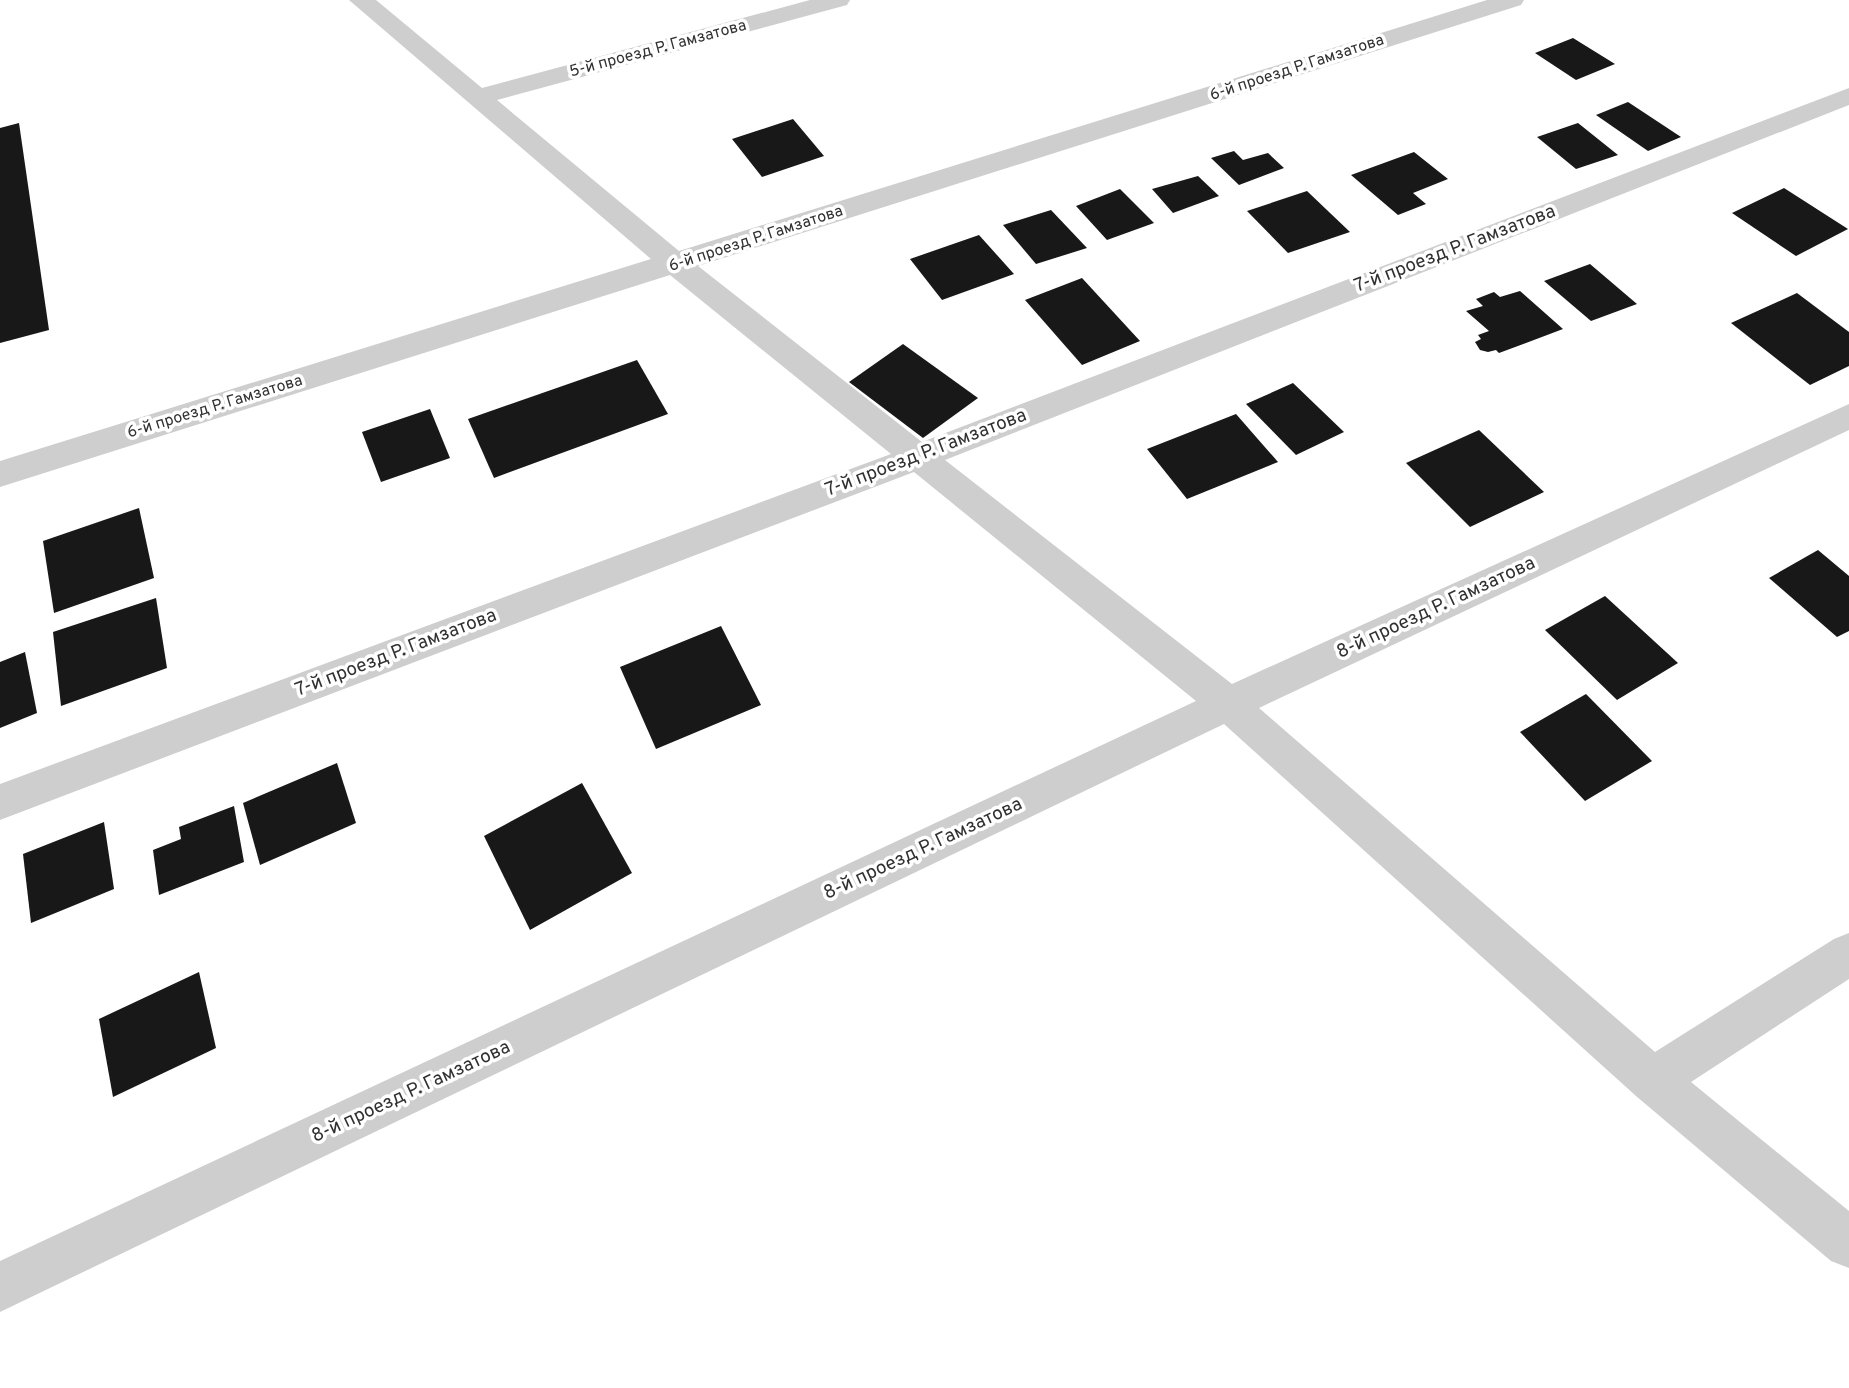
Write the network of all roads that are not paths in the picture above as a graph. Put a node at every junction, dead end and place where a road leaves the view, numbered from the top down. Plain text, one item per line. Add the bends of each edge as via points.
1 (361, 0) edge
2 (838, 0) edge
3 (1512, 0) edge
4 (1849, 96) edge
5 (477, 97) junction
6 (676, 264) junction
7 (1849, 416) edge
8 (918, 457) junction
9 (0, 474) edge
10 (1228, 704) junction
11 (0, 802) edge
12 (1849, 954) edge
13 (1652, 1080) junction
14 (1849, 1243) edge
15 (0, 1287) edge

1 - 5 street
2 - 5 street, 5-й проезд Р. Гамзатова
3 - 6 street, 6-й проезд Р. Гамзатова
4 - 8 street, 7-й проезд Р. Гамзатова
5 - 6 street
6 - 8 street
6 - 9 street, 6-й проезд Р. Гамзатова
7 - 10 street, 8-й проезд Р. Гамзатова
8 - 10 street
8 - 11 street, 7-й проезд Р. Гамзатова
10 - 13 street
10 - 15 street, 8-й проезд Р. Гамзатова
12 - 13 street
13 - 14 street

